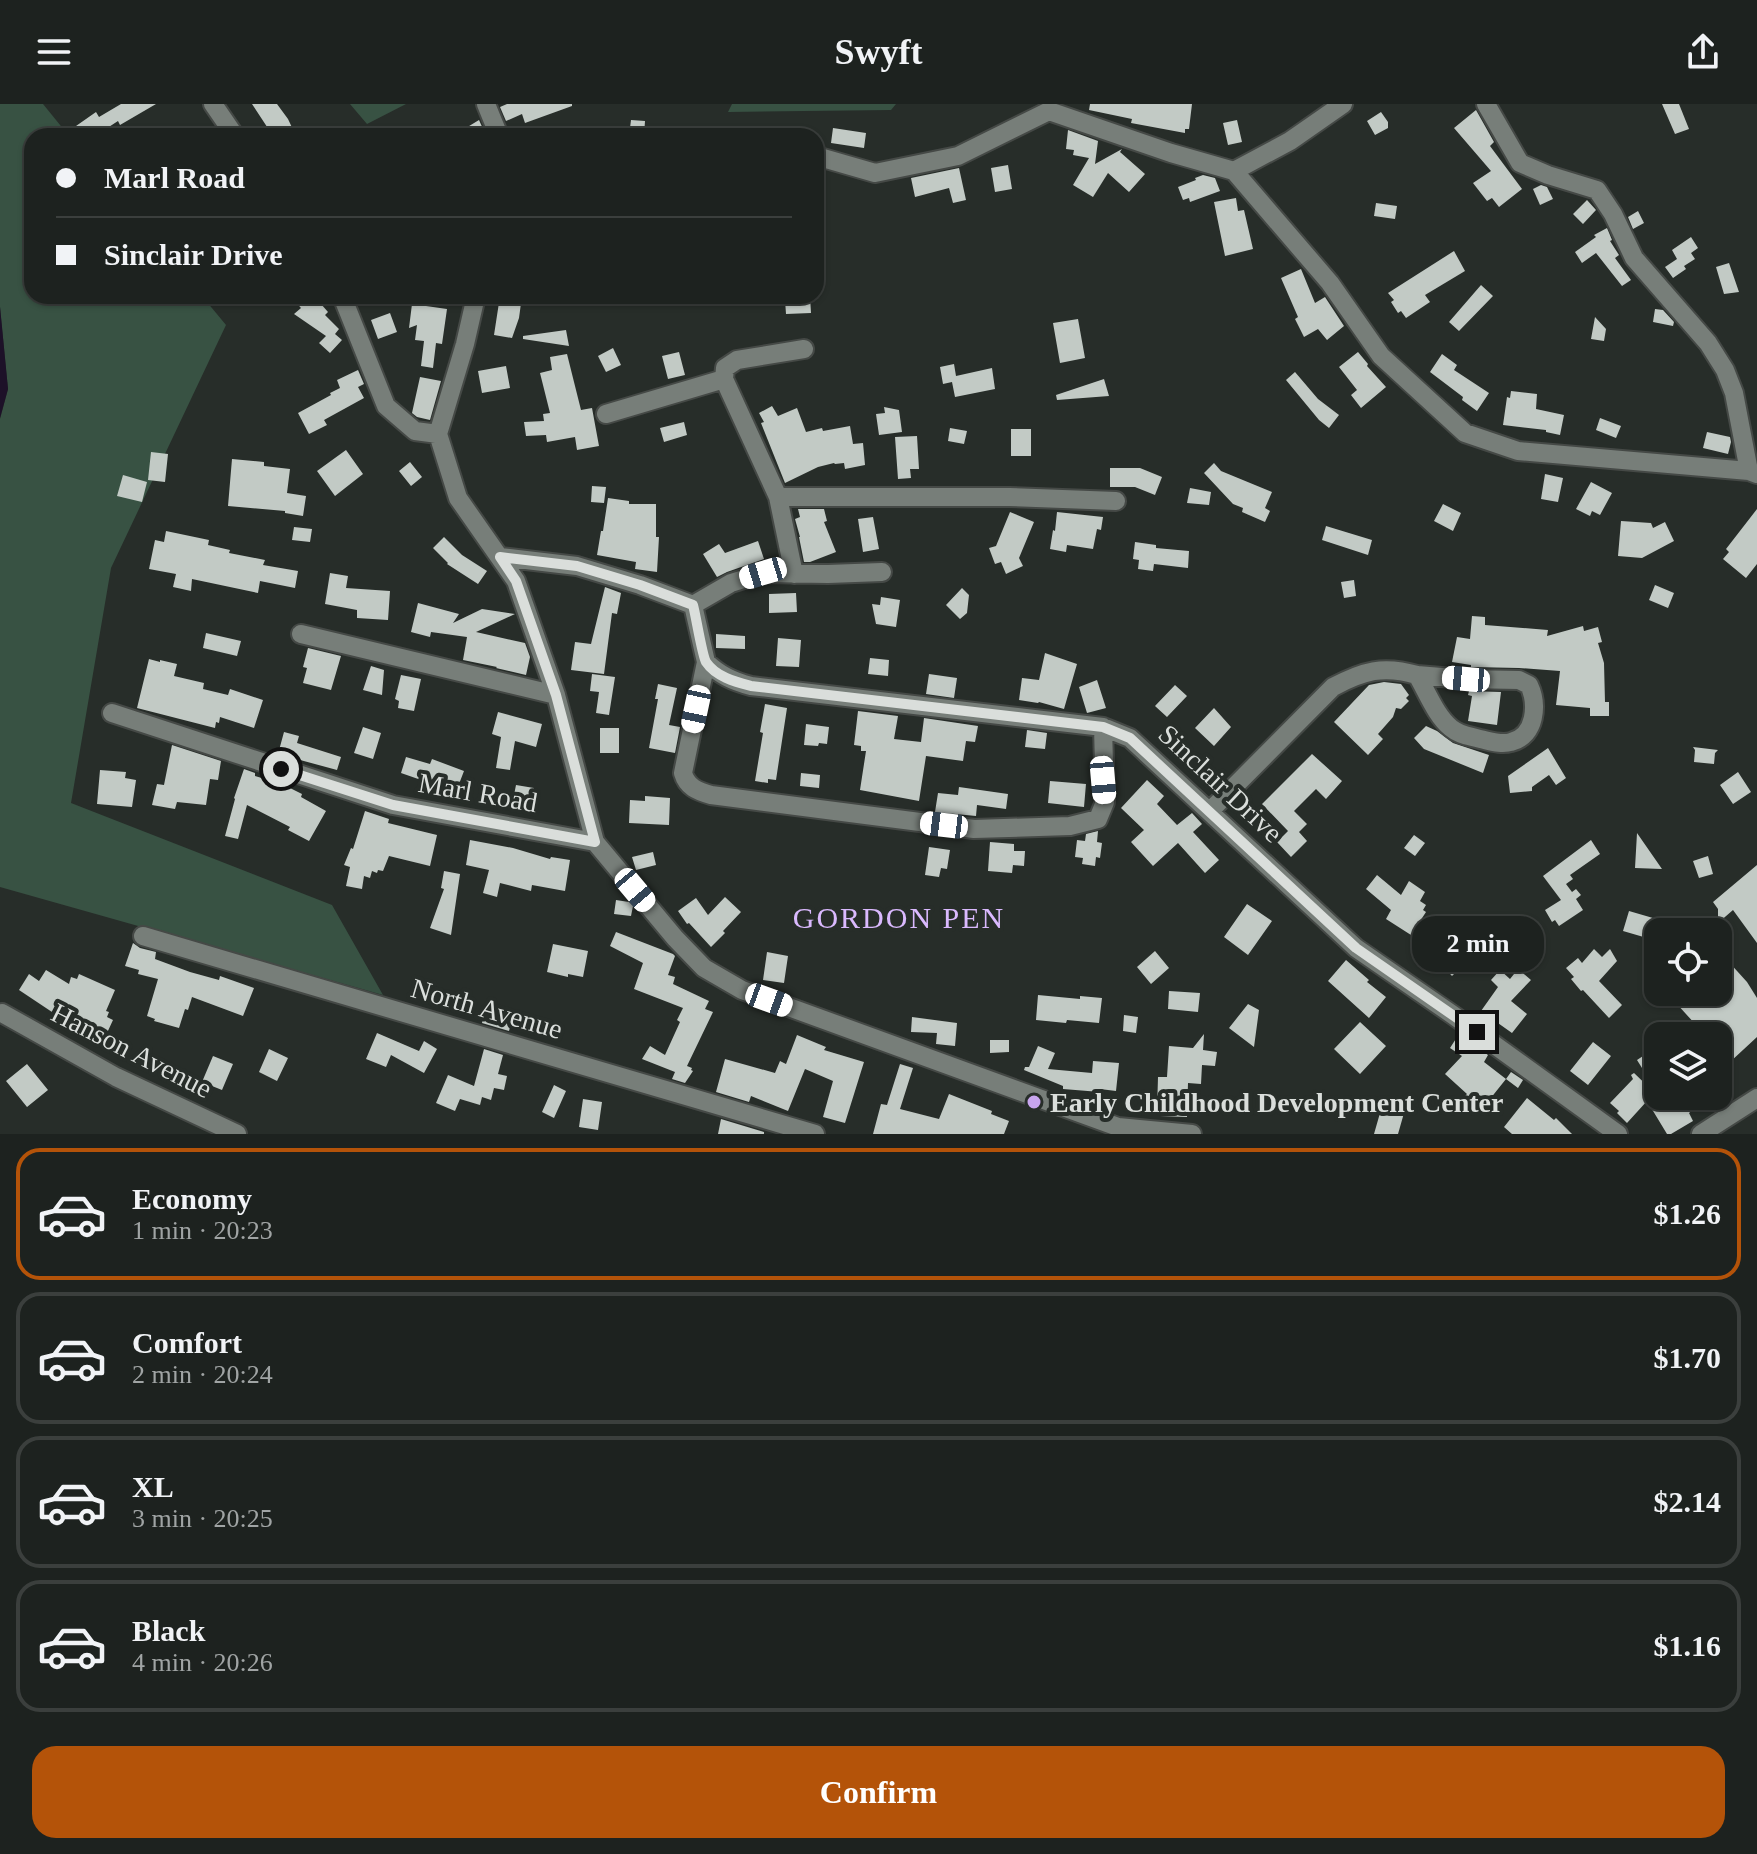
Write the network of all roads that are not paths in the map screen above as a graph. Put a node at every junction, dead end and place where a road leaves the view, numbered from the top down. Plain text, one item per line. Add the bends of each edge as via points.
1 (213, 104) edge
2 (486, 104) edge
3 (1343, 104) edge
4 (1486, 104) edge
5 (1049, 107) edge
6 (230, 128) edge
7 (496, 128) edge
8 (824, 158) edge
9 (1234, 171) junction
10 (345, 304) edge
11 (474, 304) edge
12 (804, 349) dead end
13 (724, 379) junction
14 (606, 414) dead end
15 (438, 434) junction
16 (1753, 472) edge
17 (778, 497) junction
18 (1116, 501) dead end
19 (500, 557) junction
20 (882, 572) dead end
21 (794, 574) junction
22 (693, 605) junction
23 (301, 634) dead end
24 (706, 662) junction
25 (1417, 675) junction
26 (556, 695) junction
27 (112, 713) dead end
28 (1103, 727) junction
29 (1210, 811) junction
30 (595, 842) junction
31 (143, 936) dead end
32 (2, 1013) dead end
33 (1757, 1098) edge
34 (237, 1134) edge
35 (815, 1134) edge
36 (1192, 1134) edge
37 (1618, 1134) edge
38 (1701, 1134) edge

1 - 6 street
2 - 7 street
3 - 9 street
4 - 16 street via 1520,163 1597,190 1634,258 1725,370
5 - 8 street via 958,156 875,173
5 - 9 street
9 - 16 street via 1330,283 1381,356 1465,433 1518,451
10 - 15 street via 386,406 415,431
11 - 15 street
12 - 13 street via 737,360 725,368
13 - 14 street
13 - 17 street
15 - 19 street via 458,498
17 - 18 street
17 - 21 street
19 - 22 street via 577,566
19 - 26 street via 516,581
20 - 21 street
21 - 22 street via 763,573 731,583
22 - 24 street
23 - 26 street
24 - 28 street, Sinclair Drive via 721,675 751,686
24 - 28 street via 683,773 697,791 711,795 974,829 1070,826 1098,819 1105,802
25 - 25 street via 1441,717 1462,735 1513,742 1530,728 1534,696 1519,680
25 - 29 street via 1399,669 1356,674 1333,687
26 - 30 street
27 - 30 street, Marl Road via 393,805
28 - 29 street, Sinclair Drive via 1130,738
29 - 37 street, Sinclair Drive via 1356,948
30 - 36 street via 704,968 742,990 1118,1127
31 - 35 street, North Avenue
32 - 34 street, Hanson Avenue via 116,1077
33 - 38 street

